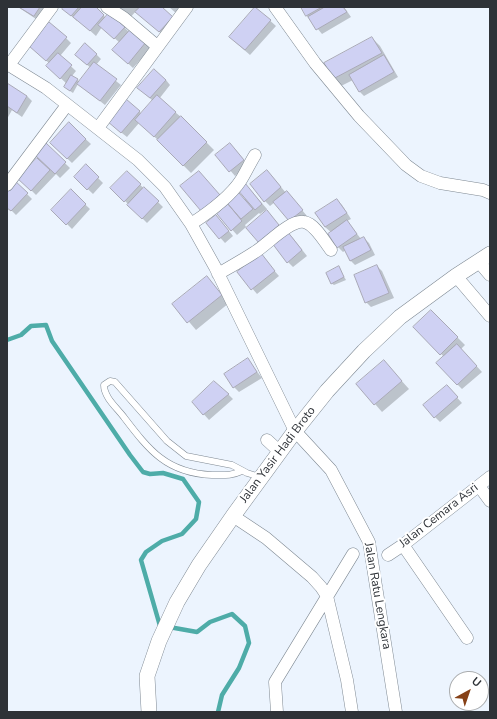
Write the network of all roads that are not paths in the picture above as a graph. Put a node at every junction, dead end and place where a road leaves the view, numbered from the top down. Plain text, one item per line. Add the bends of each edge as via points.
1 (52, 7) edge
2 (107, 7) edge
3 (187, 7) edge
4 (275, 7) edge
5 (158, 46) junction
6 (8, 65) edge
7 (67, 105) junction
8 (98, 128) junction
9 (255, 155) dead end
10 (7, 185) edge
11 (490, 193) edge
12 (191, 224) junction
13 (331, 250) dead end
14 (484, 258) edge
15 (218, 274) junction
16 (490, 275) edge
17 (456, 276) junction
18 (490, 316) edge
19 (295, 431) junction
20 (267, 440) dead end
21 (280, 452) junction
22 (242, 471) junction
23 (490, 477) edge
24 (262, 478) junction
25 (479, 486) junction
26 (490, 501) edge
27 (233, 516) junction
28 (403, 545) junction
29 (353, 554) dead end
30 (388, 555) dead end
31 (327, 596) junction
32 (467, 638) dead end
33 (149, 712) edge
34 (277, 712) edge
35 (352, 712) edge
36 (396, 712) edge

1 - 6 street
2 - 5 street
3 - 5 street
4 - 11 street via 315,63 359,116 406,165 421,176 440,183
5 - 8 street
6 - 7 street, Jalan Ratu Lengkara via 46,88
7 - 8 street, Jalan Ratu Lengkara
7 - 10 street
8 - 12 street, Jalan Ratu Lengkara via 138,160 165,187
9 - 12 street via 232,191
12 - 15 street, Jalan Ratu Lengkara
13 - 15 street via 313,226 299,221 287,227 256,252
14 - 16 street
14 - 17 street, Jalan Yasir Hadi Broto
15 - 19 street, Jalan Ratu Lengkara
17 - 18 street
17 - 19 street, Jalan Yasir Hadi Broto via 400,317 369,346 327,391
19 - 21 street, Jalan Yasir Hadi Broto
19 - 36 street, Jalan Ratu Lengkara via 330,470 369,542
20 - 21 street
21 - 24 street, Jalan Yasir Hadi Broto
22 - 22 lane via 231,475 199,474 168,464 136,433 106,394 104,385 110,381 115,382 167,441 186,456 232,465
22 - 24 lane
23 - 25 street, Jalan Cemara Asri
24 - 27 street, Jalan Yasir Hadi Broto
25 - 26 street
25 - 28 street, Jalan Cemara Asri
27 - 31 street via 266,538 312,577
27 - 33 street, Jalan Yasir Hadi Broto via 178,602 159,641 147,676
28 - 30 street, Jalan Cemara Asri
28 - 32 street
29 - 31 street
31 - 34 street via 275,682
31 - 35 street

